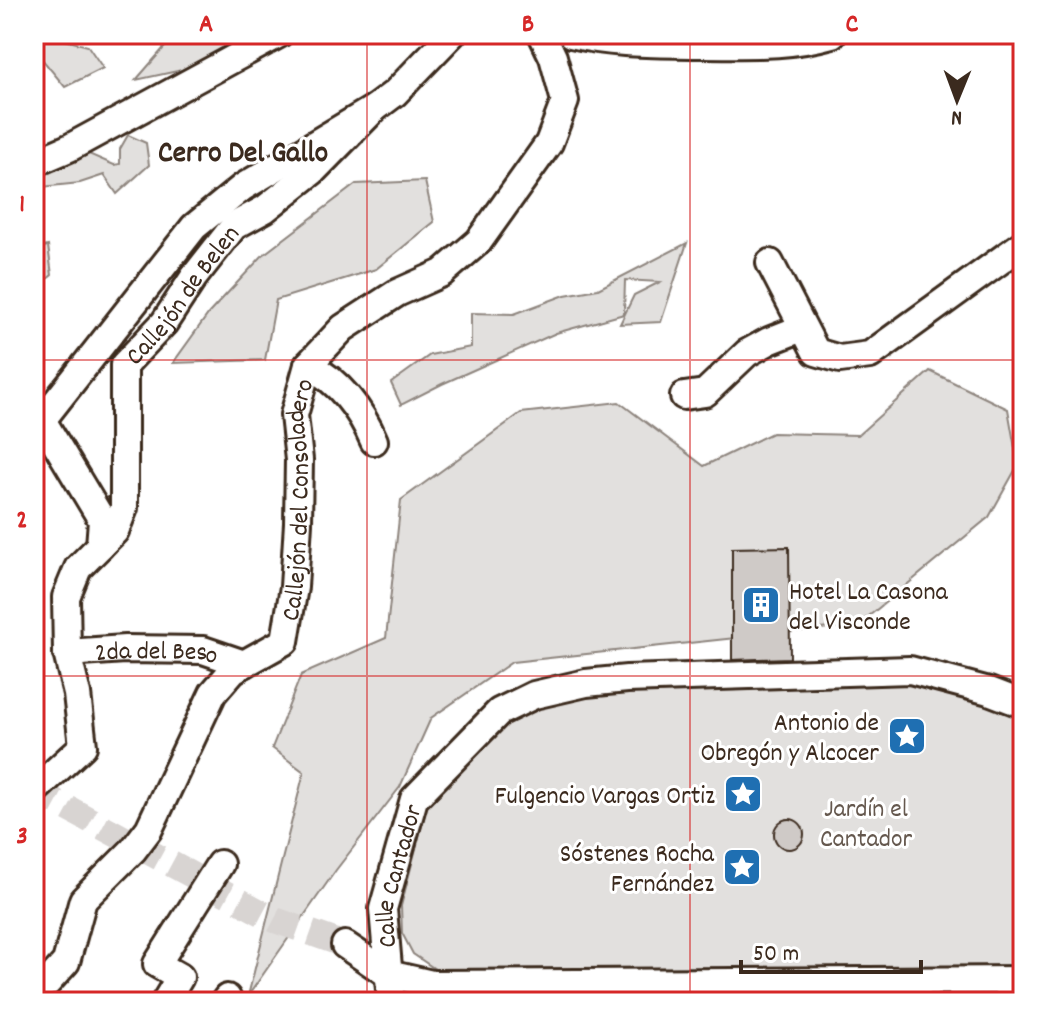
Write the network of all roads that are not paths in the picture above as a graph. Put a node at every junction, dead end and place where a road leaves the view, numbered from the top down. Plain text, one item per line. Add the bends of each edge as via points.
1 (279, 34) edge
2 (452, 34) edge
3 (542, 34) edge
4 (571, 34) edge
5 (740, 34) edge
6 (832, 34) edge
7 (706, 44) junction
8 (375, 108) junction
9 (34, 163) edge
10 (1023, 244) edge
11 (770, 263) dead end
12 (802, 328) junction
13 (308, 365) junction
14 (684, 396) dead end
15 (38, 421) edge
16 (374, 441) dead end
17 (100, 546) junction
18 (67, 653) junction
19 (244, 664) junction
20 (1023, 704) edge
21 (34, 791) edge
22 (220, 864) dead end
23 (345, 945) tunnel mouth
24 (388, 974) junction
25 (1023, 980) edge
26 (34, 985) edge
27 (933, 991) edge
28 (165, 1002) edge
29 (391, 1002) edge

1 - 9 street
2 - 8 street
3 - 13 street, Callejón del Consoladero via 565,101 549,143 479,241 442,273 397,293 343,328
4 - 7 street via 620,44
5 - 7 street
6 - 7 street via 789,44
8 - 15 street via 243,187 194,227
8 - 17 street, Callejón de Belen via 313,171 234,226 164,323 124,365 124,508 115,531
10 - 12 street via 870,355 840,359 816,352
11 - 12 street
12 - 14 street via 747,353 705,393
13 - 16 street via 328,375 363,414
13 - 19 street, Callejón del Consoladero via 294,415 298,523 285,641
15 - 17 street via 102,520
17 - 18 street, Callejón de Belen via 78,568 66,597
18 - 19 street, 2da del Beso via 203,650
18 - 21 street, Callejón de Belen via 83,746
19 - 26 street, Callejón del Consoladero via 213,693 149,829 83,900 66,962 47,983
20 - 24 street, Calle Cantador via 910,670 627,679 534,695 499,712 414,799 383,909
22 - 28 street via 157,964 180,977
23 - 24 street
24 - 27 street, Calle Cantador via 432,984
24 - 29 street
25 - 27 street, Calle Cantador

